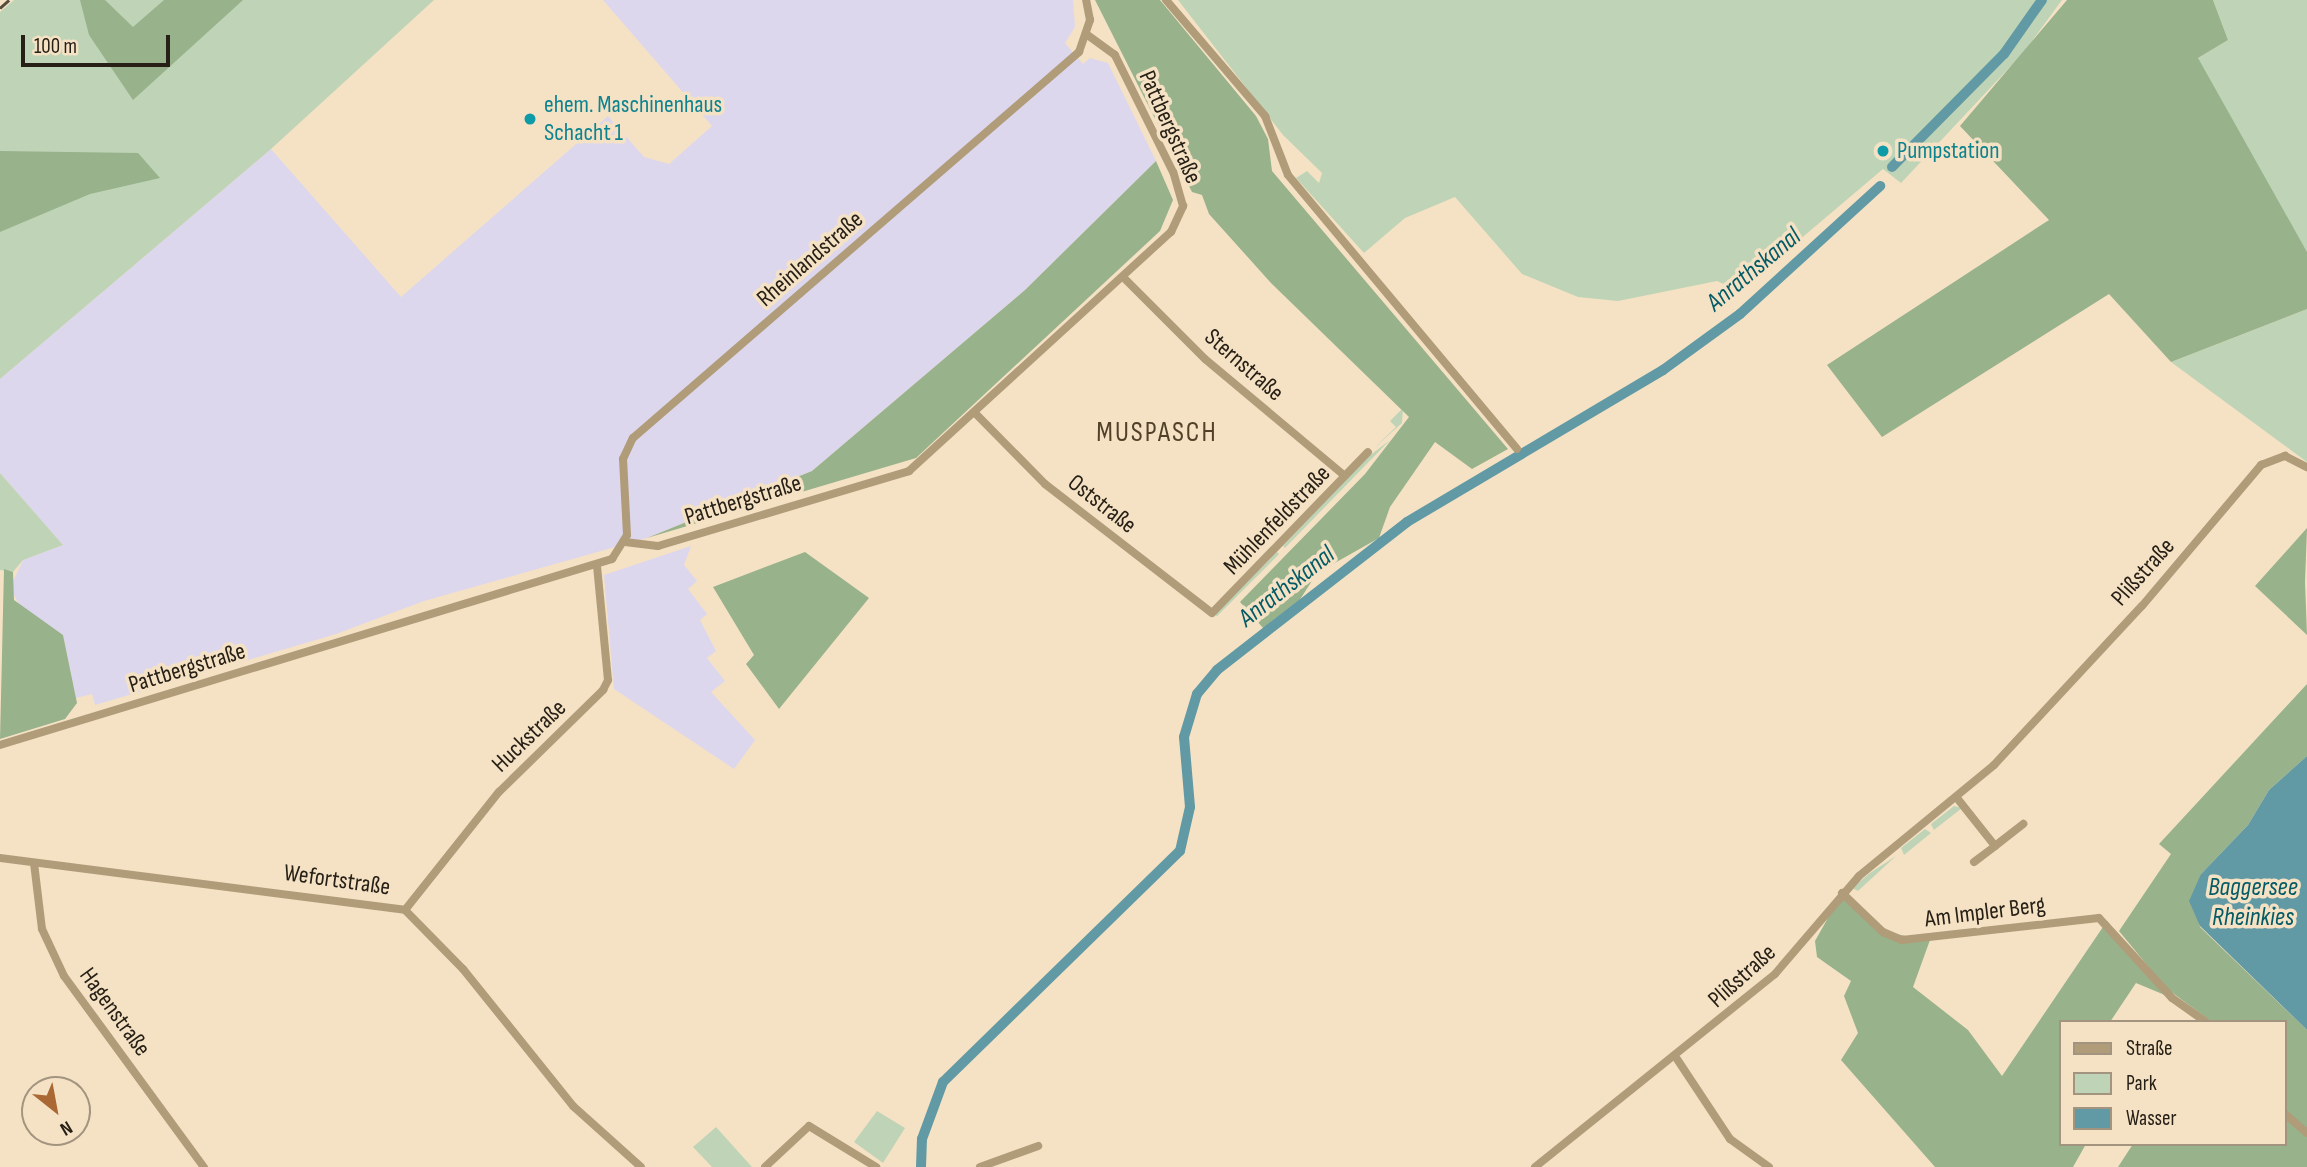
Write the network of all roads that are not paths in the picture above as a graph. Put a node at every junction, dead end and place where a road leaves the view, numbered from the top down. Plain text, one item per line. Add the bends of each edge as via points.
1 (1086, 0) edge
2 (1166, 0) edge
3 (1087, 35) junction
4 (1123, 277) junction
5 (976, 414) junction
6 (1517, 449) dead end
7 (1368, 452) dead end
8 (2307, 467) edge
9 (1345, 476) junction
10 (625, 542) junction
11 (597, 566) junction
12 (1212, 613) joint
13 (0, 745) edge
14 (1957, 798) junction
15 (2023, 824) dead end
16 (1994, 846) junction
17 (0, 858) edge
18 (1973, 862) dead end
19 (34, 863) junction
20 (1842, 893) junction
21 (405, 910) junction
22 (2203, 1020) edge
23 (1677, 1059) junction
24 (2286, 1115) edge
25 (2307, 1133) edge
26 (1038, 1146) dead end
27 (205, 1167) edge
28 (641, 1167) edge
29 (765, 1167) edge
30 (876, 1167) edge
31 (980, 1167) edge
32 (1535, 1167) edge
33 (1769, 1167) edge

1 - 3 street
2 - 6 street via 1265,116 1288,174
3 - 4 street, Pattbergstraße via 1115,55 1183,198 1178,224
3 - 10 street, Rheinlandstraße via 1066,63 633,438 623,459
4 - 5 street, Pattbergstraße
4 - 9 street, Sternstraße via 1205,359
5 - 10 street, Pattbergstraße via 909,471 658,546
5 - 12 street, Oststraße via 1045,484
7 - 9 street, Mühlenfeldstraße
8 - 14 street, Plißstraße via 2285,456 2261,465 2143,606
9 - 12 street, Mühlenfeldstraße
10 - 11 street, Pattbergstraße
11 - 13 street, Pattbergstraße
11 - 21 street, Huckstraße via 608,680 603,690 499,792
14 - 16 street
14 - 20 street, Plißstraße
15 - 16 street
16 - 18 street
17 - 19 street, Wefortstraße
19 - 21 street, Wefortstraße
19 - 27 street, Hagenstraße via 42,929 64,976
20 - 22 street, Am Impler Berg via 1883,932 1902,940 2093,918 2107,921 2164,990
20 - 23 street, Plißstraße via 1790,959
21 - 28 street, Wefortstraße via 463,969 573,1106
23 - 32 street, Plißstraße
23 - 33 street via 1730,1139
24 - 25 street
26 - 31 street
29 - 30 street via 809,1126

